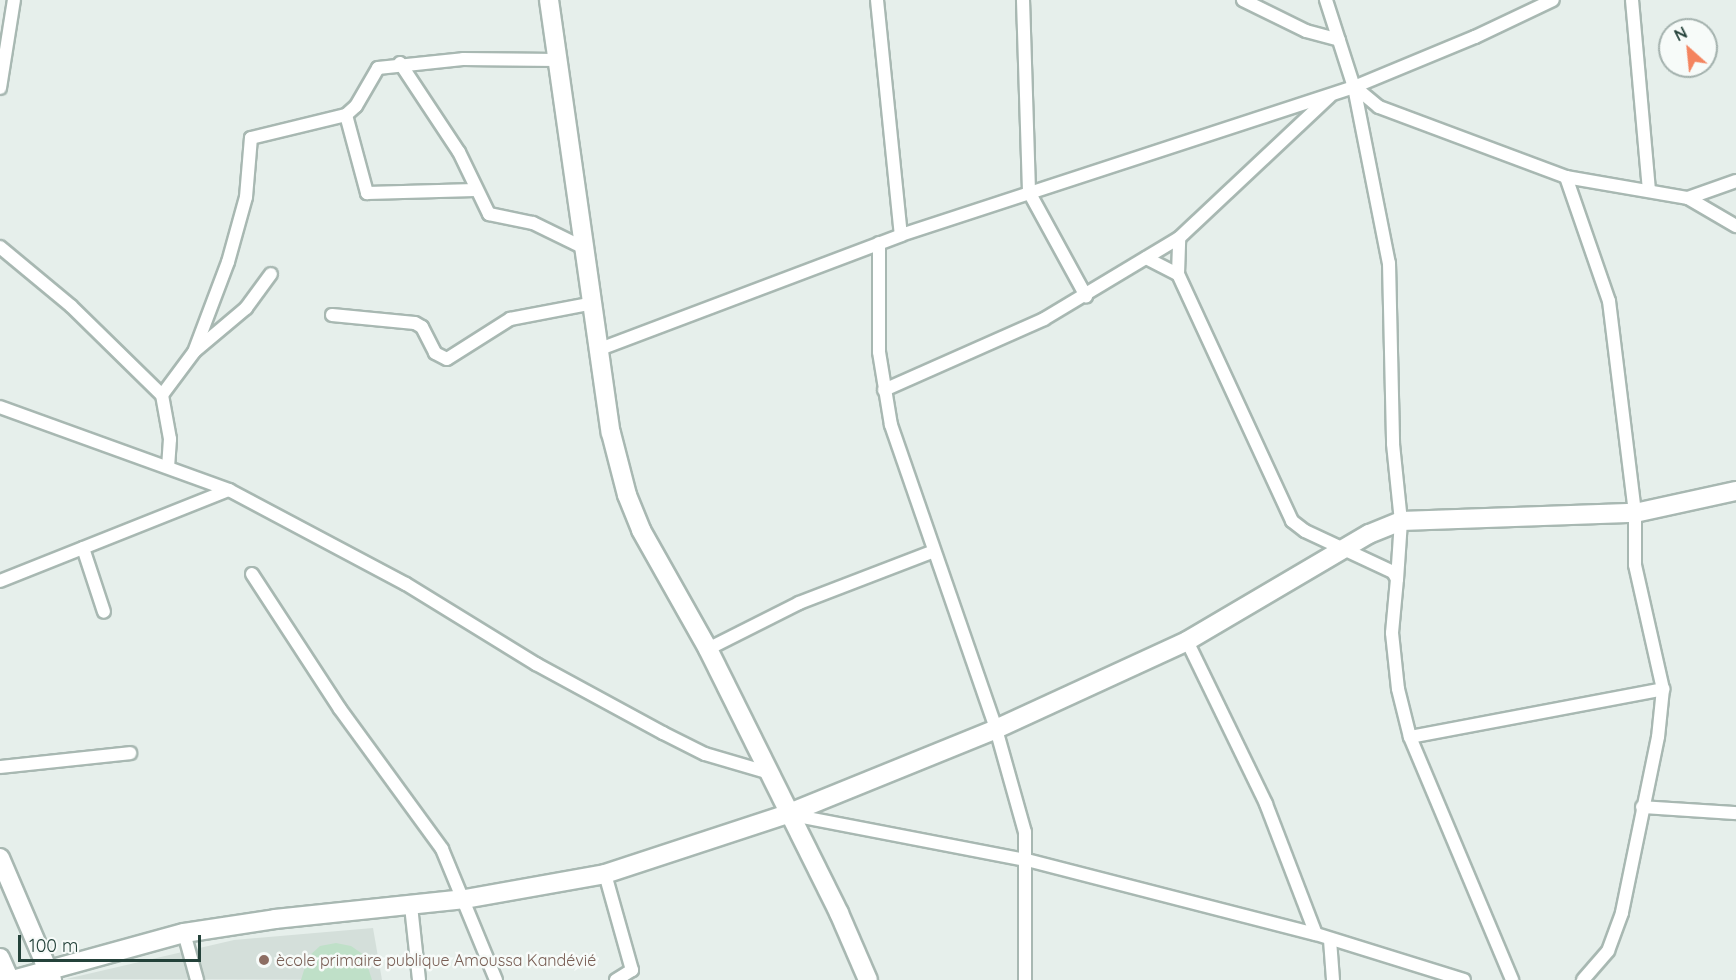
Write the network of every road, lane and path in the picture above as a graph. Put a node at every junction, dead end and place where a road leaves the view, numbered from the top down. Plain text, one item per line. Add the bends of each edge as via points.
1 (14, 0) edge
2 (549, 0) edge
3 (877, 0) edge
4 (1023, 0) edge
5 (1243, 0) edge
6 (1326, 0) edge
7 (1553, 0) edge
8 (1632, 0) edge
9 (1338, 40) junction
10 (557, 60) junction
11 (400, 63) junction
12 (1354, 87) junction
13 (0, 88) edge
14 (1331, 95) junction
15 (346, 115) junction
16 (1566, 177) junction
17 (1736, 181) edge
18 (1649, 189) junction
19 (475, 190) junction
20 (1029, 192) junction
21 (1688, 198) junction
22 (1736, 226) edge
23 (901, 235) junction
24 (1179, 238) junction
25 (879, 243) junction
26 (0, 247) edge
27 (584, 248) junction
28 (1146, 258) junction
29 (271, 274) dead end
30 (1178, 274) junction
31 (1086, 296) junction
32 (594, 303) junction
33 (332, 315) dead end
34 (600, 349) junction
35 (194, 352) junction
36 (884, 390) junction
37 (162, 395) junction
38 (0, 406) edge
39 (168, 466) junction
40 (229, 490) junction
41 (1736, 491) edge
42 (1635, 513) junction
43 (1401, 521) junction
44 (83, 548) junction
45 (1345, 549) junction
46 (932, 552) junction
47 (252, 574) dead end
48 (1397, 579) junction
49 (0, 581) edge
50 (104, 612) dead end
51 (1187, 641) junction
52 (708, 649) junction
53 (1663, 689) junction
54 (996, 729) junction
55 (1410, 737) junction
56 (130, 753) dead end
57 (0, 767) edge
58 (766, 772) junction
59 (1642, 807) junction
60 (1736, 813) edge
61 (787, 814) junction
62 (0, 858) edge
63 (1027, 860) junction
64 (605, 874) junction
65 (465, 899) junction
66 (411, 906) junction
67 (184, 933) junction
68 (1316, 934) junction
69 (1330, 940) junction
70 (0, 958) edge
71 (50, 974) edge
72 (11, 980) edge
73 (197, 980) edge
74 (419, 980) edge
75 (496, 980) edge
76 (616, 980) edge
77 (868, 980) edge
78 (1024, 980) edge
79 (1333, 980) edge
80 (1464, 980) edge
81 (1512, 980) edge
82 (1583, 980) edge

1 - 13 street
2 - 10 street
3 - 23 street
4 - 20 street
5 - 9 street via 1306,31
6 - 9 street
7 - 12 street
8 - 18 street
9 - 12 street
10 - 11 street via 463,58
10 - 27 street
11 - 15 street via 378,68 356,106
11 - 19 street via 454,144
12 - 14 street
12 - 16 street via 1379,106
12 - 43 street via 1389,263 1393,444
14 - 20 street
14 - 24 street
15 - 19 street via 368,193
15 - 35 street via 251,138 241,222
16 - 18 street
16 - 42 street via 1609,301
17 - 21 street
18 - 21 street
19 - 27 street via 494,218 533,223
20 - 23 street
20 - 31 street
21 - 22 street
23 - 25 street
24 - 28 street
24 - 30 street
25 - 34 street
25 - 36 street via 879,352
26 - 37 street via 71,306
27 - 32 street
28 - 30 street
28 - 31 street
29 - 35 street via 246,308
30 - 45 street via 1292,521
31 - 36 street via 1035,324
32 - 33 street via 510,320 447,359 435,353 422,327 415,323
32 - 34 street
34 - 52 street via 611,433 630,503 655,558
35 - 37 street
36 - 46 street via 891,425
37 - 39 street via 170,432
38 - 39 street
39 - 40 street
40 - 44 street
40 - 58 street via 396,579 536,664 663,733 705,754
41 - 42 street
42 - 43 street
42 - 53 street via 1635,565
43 - 45 street
43 - 48 street
44 - 49 street
44 - 50 street
45 - 48 street via 1393,572
45 - 51 street
46 - 52 street via 799,603
46 - 54 street
47 - 65 street via 340,709 442,849
48 - 55 street via 1392,633 1398,689
51 - 54 street
51 - 68 street via 1266,804
52 - 58 street
53 - 55 street
53 - 59 street via 1658,737
54 - 61 street
54 - 63 street via 1025,832
55 - 81 street
56 - 57 street
58 - 61 street
59 - 60 street
59 - 82 street via 1615,938
61 - 63 street
61 - 64 street
61 - 77 street via 839,913
62 - 71 street
63 - 68 street
63 - 78 street
64 - 65 street
64 - 76 street via 632,970
65 - 66 street
65 - 75 street
66 - 67 street via 275,919
66 - 74 street
67 - 71 street
67 - 73 street
68 - 69 street
69 - 79 street
69 - 80 street
70 - 72 street
71 - 72 street

